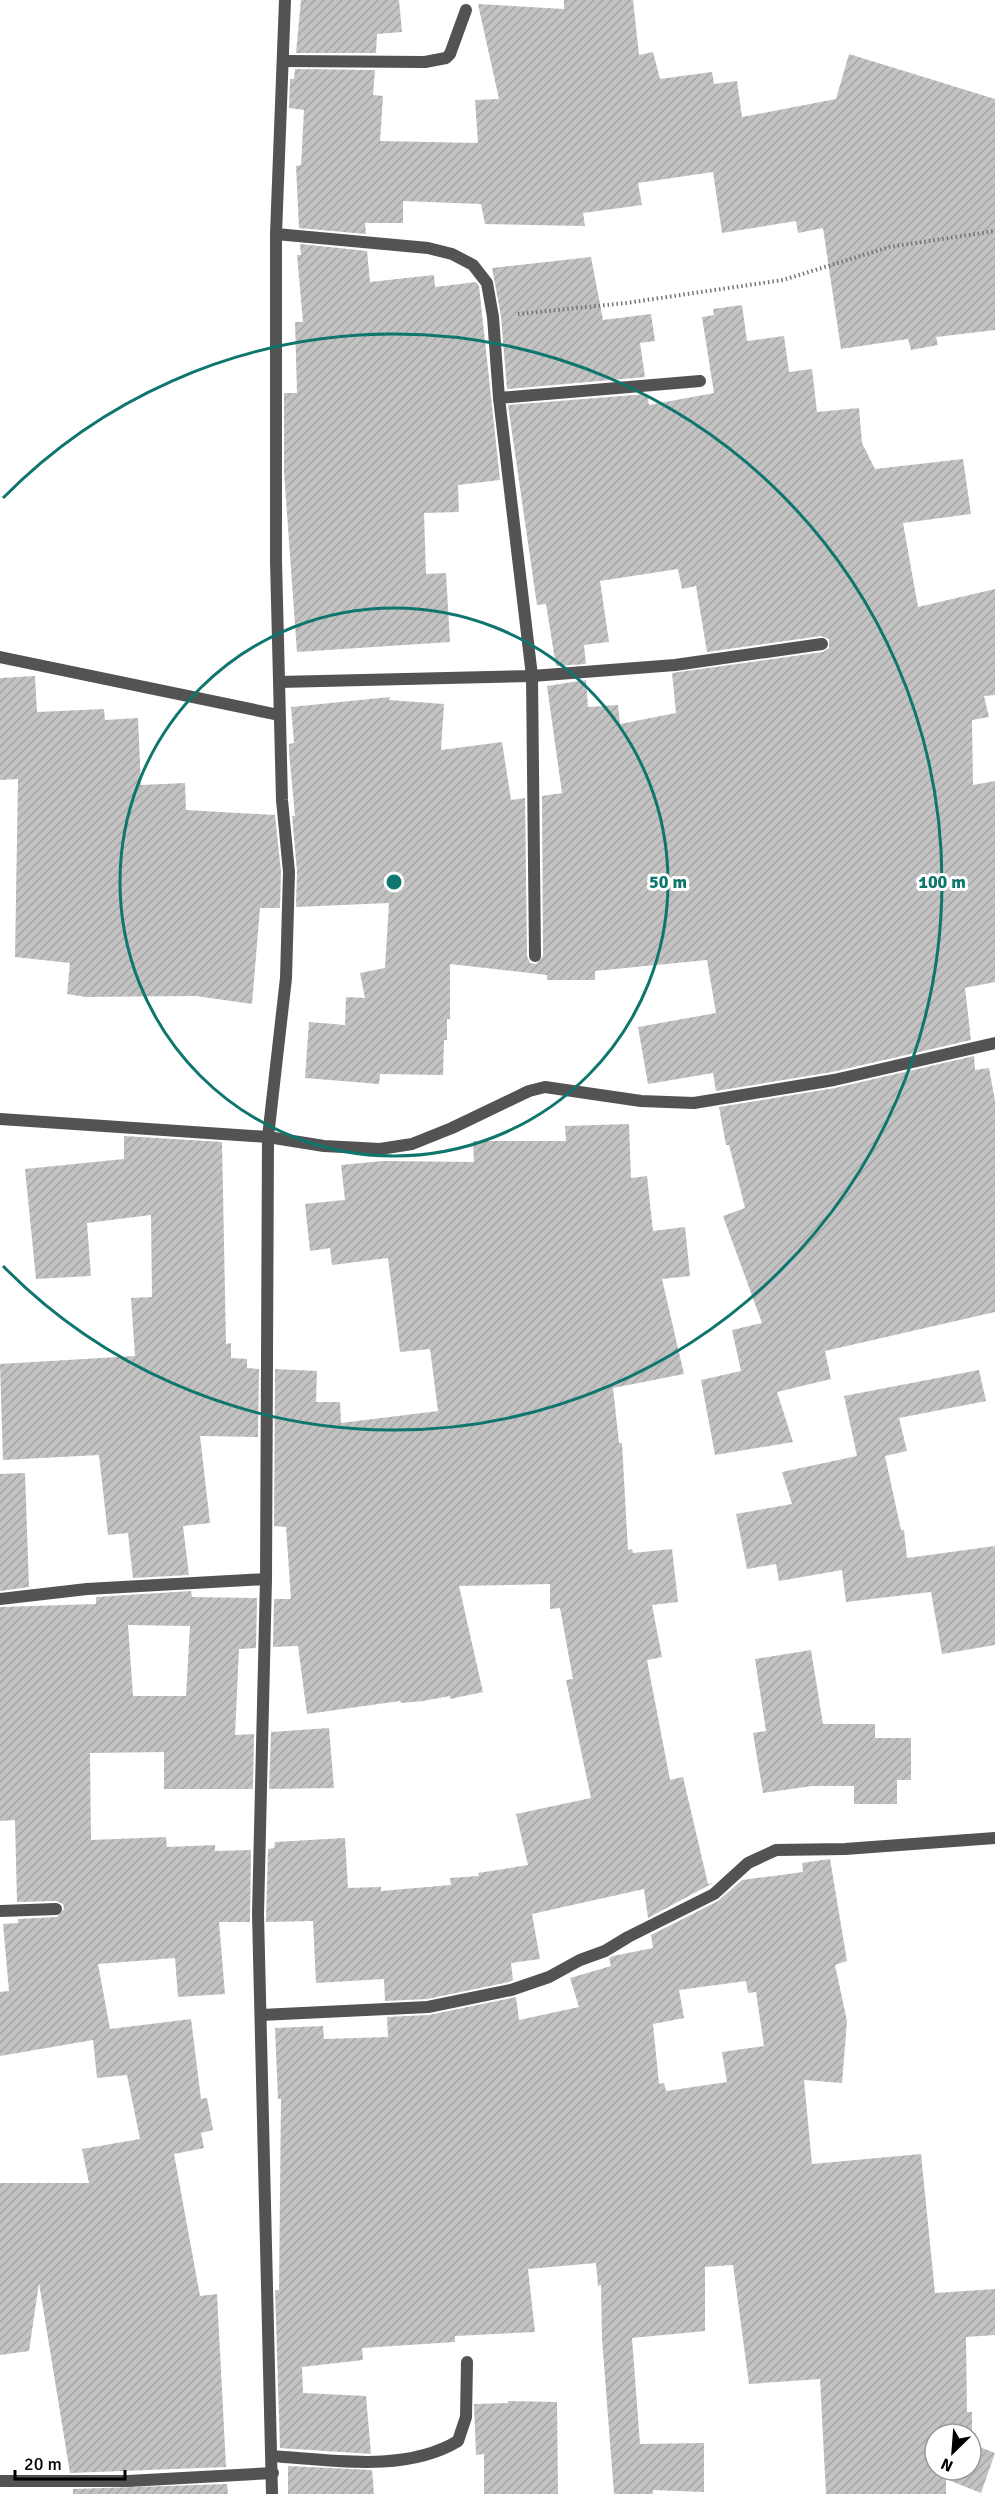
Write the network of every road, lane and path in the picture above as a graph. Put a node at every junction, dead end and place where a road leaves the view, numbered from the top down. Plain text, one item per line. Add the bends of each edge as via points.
1 (285, 0) edge
2 (466, 10) dead end
3 (284, 61) junction
4 (995, 231) edge
5 (276, 234) junction
6 (493, 317) junction
7 (700, 381) dead end
8 (499, 398) junction
9 (822, 644) dead end
10 (0, 657) edge
11 (532, 676) junction
12 (279, 682) junction
13 (279, 715) junction
14 (536, 956) dead end
15 (995, 1043) edge
16 (0, 1119) edge
17 (268, 1137) junction
18 (266, 1579) junction
19 (0, 1599) edge
20 (995, 1838) edge
21 (56, 1909) dead end
22 (0, 1911) edge
23 (261, 2015) junction
24 (467, 2362) dead end
25 (272, 2456) junction
26 (273, 2473) junction
27 (0, 2481) edge
28 (272, 2494) edge

1 - 3 street
2 - 3 street via 446,58 425,62
3 - 5 street
4 - 6 path via 889,248 783,280 627,303
5 - 6 street via 363,240 452,254 473,265 487,283
5 - 12 street
6 - 8 street
7 - 8 street
8 - 11 street
9 - 11 street via 675,665
10 - 13 street
11 - 12 street
11 - 14 street
12 - 13 street
13 - 17 street via 289,872 288,927
15 - 17 street via 834,1080 694,1103 641,1101 545,1087 412,1144 380,1149
16 - 17 street
17 - 18 street
18 - 19 street via 87,1589
18 - 23 street via 258,1914
20 - 23 street via 776,1850 748,1863 714,1893 606,1952 511,1990 428,2007
21 - 22 street
23 - 25 street
24 - 25 street via 466,2417 459,2441 441,2451 368,2462
25 - 26 street
26 - 27 street via 128,2481
26 - 28 street

